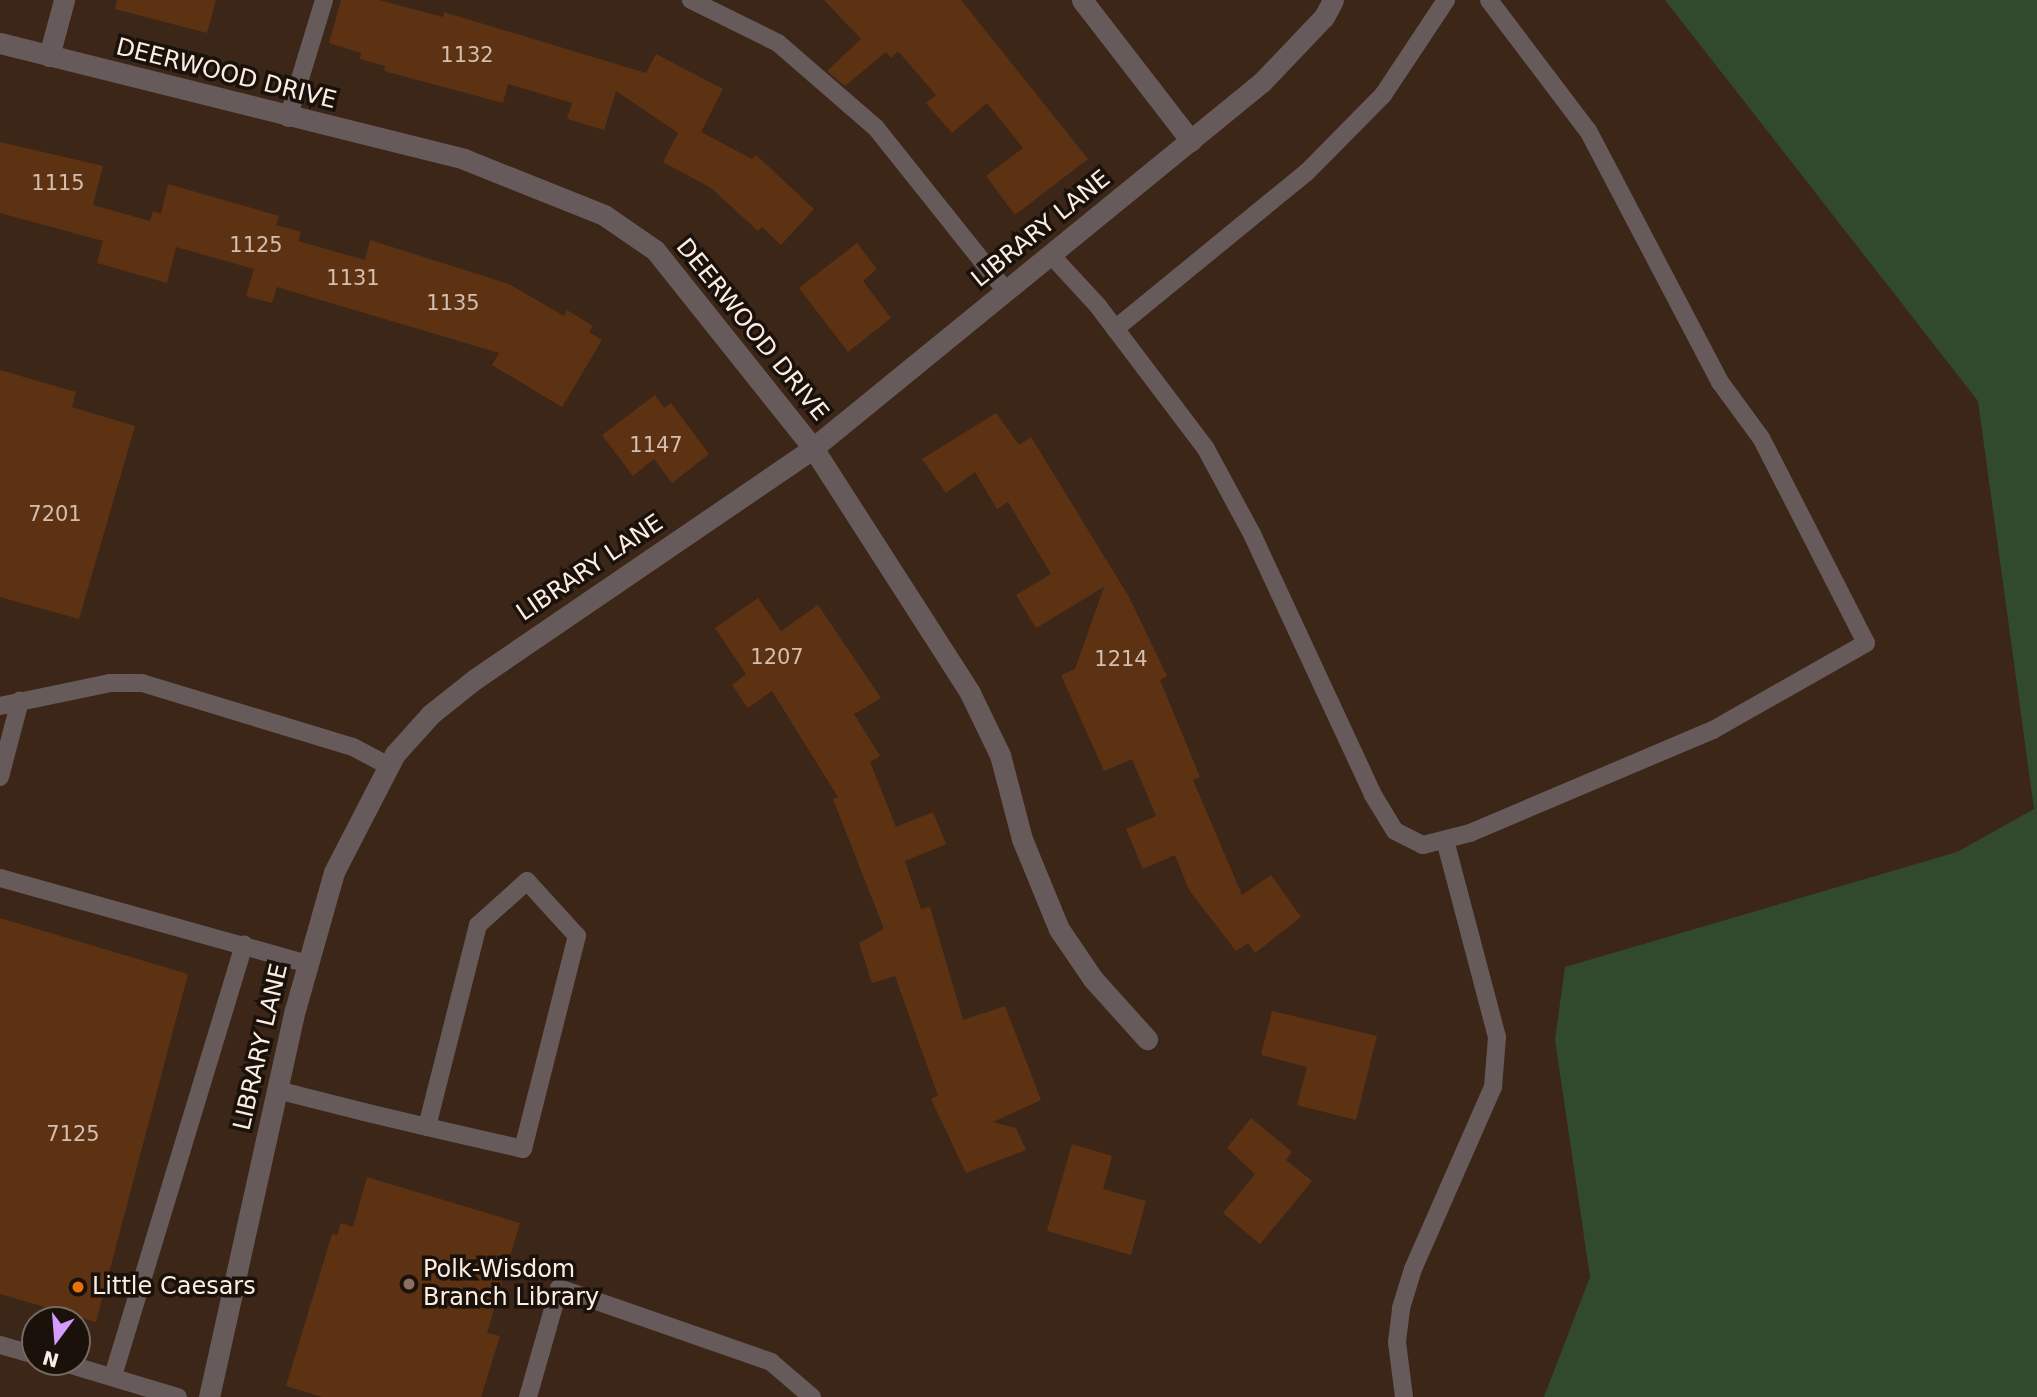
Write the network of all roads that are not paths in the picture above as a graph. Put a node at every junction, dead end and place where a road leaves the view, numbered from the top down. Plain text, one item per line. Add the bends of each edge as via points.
1 (64, 0) edge
2 (324, 0) edge
3 (691, 0) edge
4 (1082, 0) edge
5 (1333, 0) edge
6 (1446, 0) edge
7 (1489, 0) edge
8 (0, 43) edge
9 (48, 56) junction
10 (288, 118) junction
11 (1191, 141) junction
12 (1051, 254) junction
13 (1006, 291) junction
14 (1115, 329) junction
15 (813, 448) junction
16 (20, 701) junction
17 (0, 705) edge
18 (388, 766) junction
19 (0, 777) edge
20 (1445, 840) junction
21 (0, 878) edge
22 (244, 944) junction
23 (308, 964) junction
24 (1147, 1039) dead end
25 (277, 1090) junction
26 (427, 1127) junction
27 (0, 1345) edge
28 (21, 1351) edge
29 (91, 1370) edge
30 (113, 1376) junction
31 (178, 1397) edge
32 (209, 1397) edge
33 (528, 1397) edge
34 (812, 1397) edge
35 (1405, 1397) edge

1 - 9 street
2 - 10 lane
3 - 13 lane via 778,43 876,128
4 - 11 street
5 - 11 street, LIBRARY LANE via 1324,17 1262,82
6 - 14 lane via 1383,95 1307,172
7 - 20 lane via 1588,131 1720,382 1761,438 1866,643 1713,730
8 - 9 street, DEERWOOD DRIVE
9 - 10 street, DEERWOOD DRIVE
10 - 15 street, DEERWOOD DRIVE via 464,159 604,215 655,250
11 - 12 street, LIBRARY LANE
12 - 13 street, LIBRARY LANE
12 - 14 lane
13 - 15 street, LIBRARY LANE
14 - 20 lane via 1206,449 1395,831 1423,845
15 - 18 street, LIBRARY LANE via 475,679 431,714
15 - 24 street, DEERWOOD DRIVE via 971,693 1000,755 1022,839 1059,929 1093,979
16 - 17 lane
16 - 18 lane via 110,683 142,683 353,747
16 - 19 lane
18 - 23 street, LIBRARY LANE via 334,872
20 - 35 lane via 1497,1037 1493,1087 1412,1269 1401,1308 1397,1342
21 - 22 lane
22 - 23 lane
22 - 30 lane
23 - 25 street, LIBRARY LANE
25 - 26 lane
25 - 32 street, LIBRARY LANE
26 - 26 lane via 523,1149 577,936 527,881 478,925
27 - 28 lane
29 - 30 lane
30 - 31 lane
33 - 34 lane via 559,1288 772,1362

